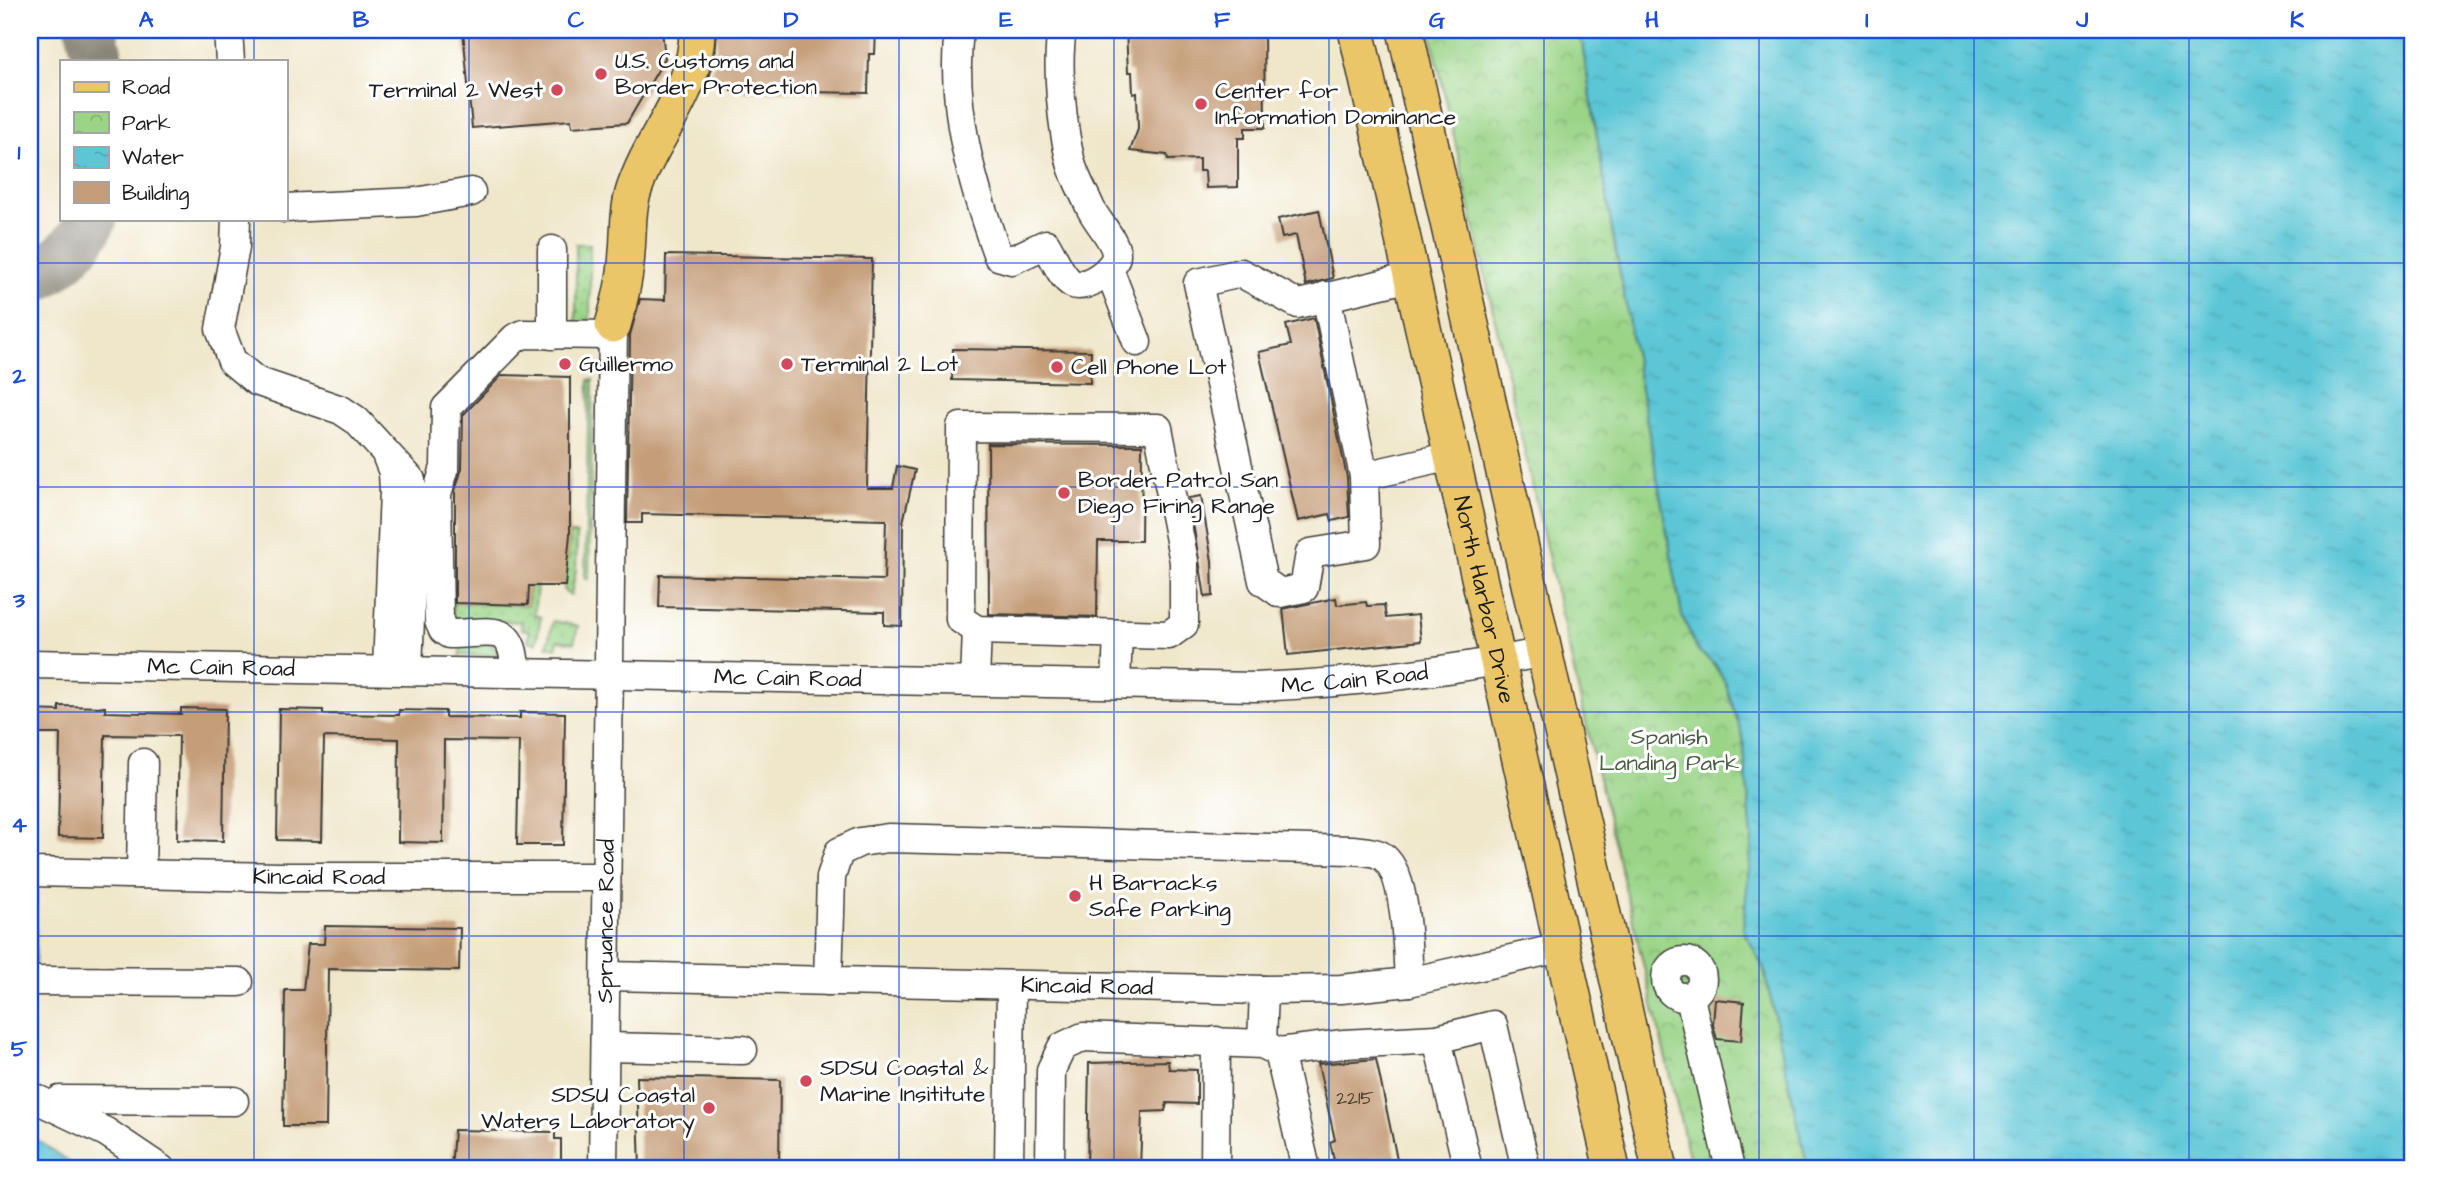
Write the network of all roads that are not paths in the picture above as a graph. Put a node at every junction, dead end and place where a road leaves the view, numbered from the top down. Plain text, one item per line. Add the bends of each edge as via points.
1 (228, 30) edge
2 (682, 30) edge
3 (697, 30) edge
4 (959, 30) edge
5 (1062, 30) edge
6 (1356, 30) edge
7 (1405, 30) edge
8 (230, 60) edge
9 (471, 192) dead end
10 (287, 208) edge
11 (236, 220) edge
12 (552, 250) dead end
13 (1109, 269) junction
14 (1411, 277) junction
15 (1326, 296) junction
16 (613, 330) junction
17 (552, 335) junction
18 (1137, 342) dead end
19 (1452, 456) junction
20 (1364, 475) junction
21 (443, 630) junction
22 (977, 630) junction
23 (1118, 634) junction
24 (1544, 652) junction
25 (1497, 662) junction
26 (30, 664) edge
27 (398, 670) junction
28 (447, 671) junction
29 (515, 672) junction
30 (610, 673) junction
31 (975, 681) junction
32 (1116, 684) junction
33 (143, 763) dead end
34 (30, 872) edge
35 (141, 874) junction
36 (606, 877) junction
37 (1564, 947) junction
38 (607, 976) junction
39 (30, 981) edge
40 (828, 981) junction
41 (239, 982) dead end
42 (1409, 982) junction
43 (1011, 985) junction
44 (1264, 990) junction
45 (1690, 998) dead end
46 (1437, 1038) junction
47 (1216, 1041) junction
48 (605, 1046) junction
49 (1271, 1048) junction
50 (743, 1050) dead end
51 (30, 1096) edge
52 (60, 1100) dead end
53 (234, 1101) dead end
54 (161, 1169) edge
55 (603, 1169) edge
56 (1009, 1169) edge
57 (1050, 1169) edge
58 (1215, 1169) edge
59 (1306, 1169) edge
60 (1468, 1169) edge
61 (1526, 1169) edge
62 (1612, 1169) edge
63 (1660, 1169) edge
64 (1730, 1169) edge

1 - 8 street
2 - 16 main road via 678,68 631,151 618,184
3 - 16 main road via 692,74 631,199 626,265
4 - 13 street via 962,125 974,192 998,256 1012,260 1046,244 1075,286
5 - 13 street via 1064,113 1072,164 1116,251
6 - 14 main road, North Harbor Drive
7 - 24 main road, North Harbor Drive
9 - 10 street via 416,202
11 - 27 street via 220,328 232,361 257,381 341,410 363,427 411,480 414,495
12 - 17 street
13 - 18 street
14 - 15 street
14 - 19 main road, North Harbor Drive
15 - 20 street
15 - 20 street via 1298,304 1241,273 1198,283 1263,582 1280,593 1304,588 1310,553 1366,544
16 - 17 street
16 - 30 street, Spruance Road
17 - 21 street via 515,338 446,408 445,467 438,494 439,621
19 - 20 street
19 - 25 main road, North Harbor Drive
21 - 28 street
21 - 29 street via 449,634 503,634 514,649
22 - 23 street
22 - 23 street via 960,619 961,426 1158,428 1184,561 1184,624 1169,635
22 - 31 street
23 - 32 street
24 - 25 street, Mc Cain Road
24 - 63 main road, North Harbor Drive
25 - 32 street, Mc Cain Road via 1454,671 1314,685
25 - 37 main road, North Harbor Drive
26 - 27 street, Mc Cain Road
27 - 28 street, Mc Cain Road
28 - 29 street, Mc Cain Road
29 - 30 street, Mc Cain Road
30 - 31 street, Mc Cain Road
30 - 36 street, Spruance Road
31 - 32 street, Mc Cain Road
33 - 35 street
34 - 35 street, Kincaid Road
35 - 36 street, Kincaid Road
36 - 38 street, Spruance Road
37 - 42 street, Kincaid Road
37 - 62 main road, North Harbor Drive
38 - 40 street, Kincaid Road
38 - 48 street, Spruance Road
39 - 41 street
40 - 42 street via 831,877 839,852 860,842 888,838 1352,850 1381,855 1396,873
40 - 43 street, Kincaid Road
42 - 44 street, Kincaid Road
43 - 44 street, Kincaid Road
43 - 56 street
44 - 49 street
45 - 64 street
46 - 49 street
46 - 60 street
46 - 61 street via 1493,1024
47 - 49 street
47 - 57 street via 1083,1037 1062,1047 1051,1070
47 - 58 street
48 - 50 street
48 - 55 street, Spruance Road
49 - 59 street
51 - 54 street via 107,1132
52 - 53 street

